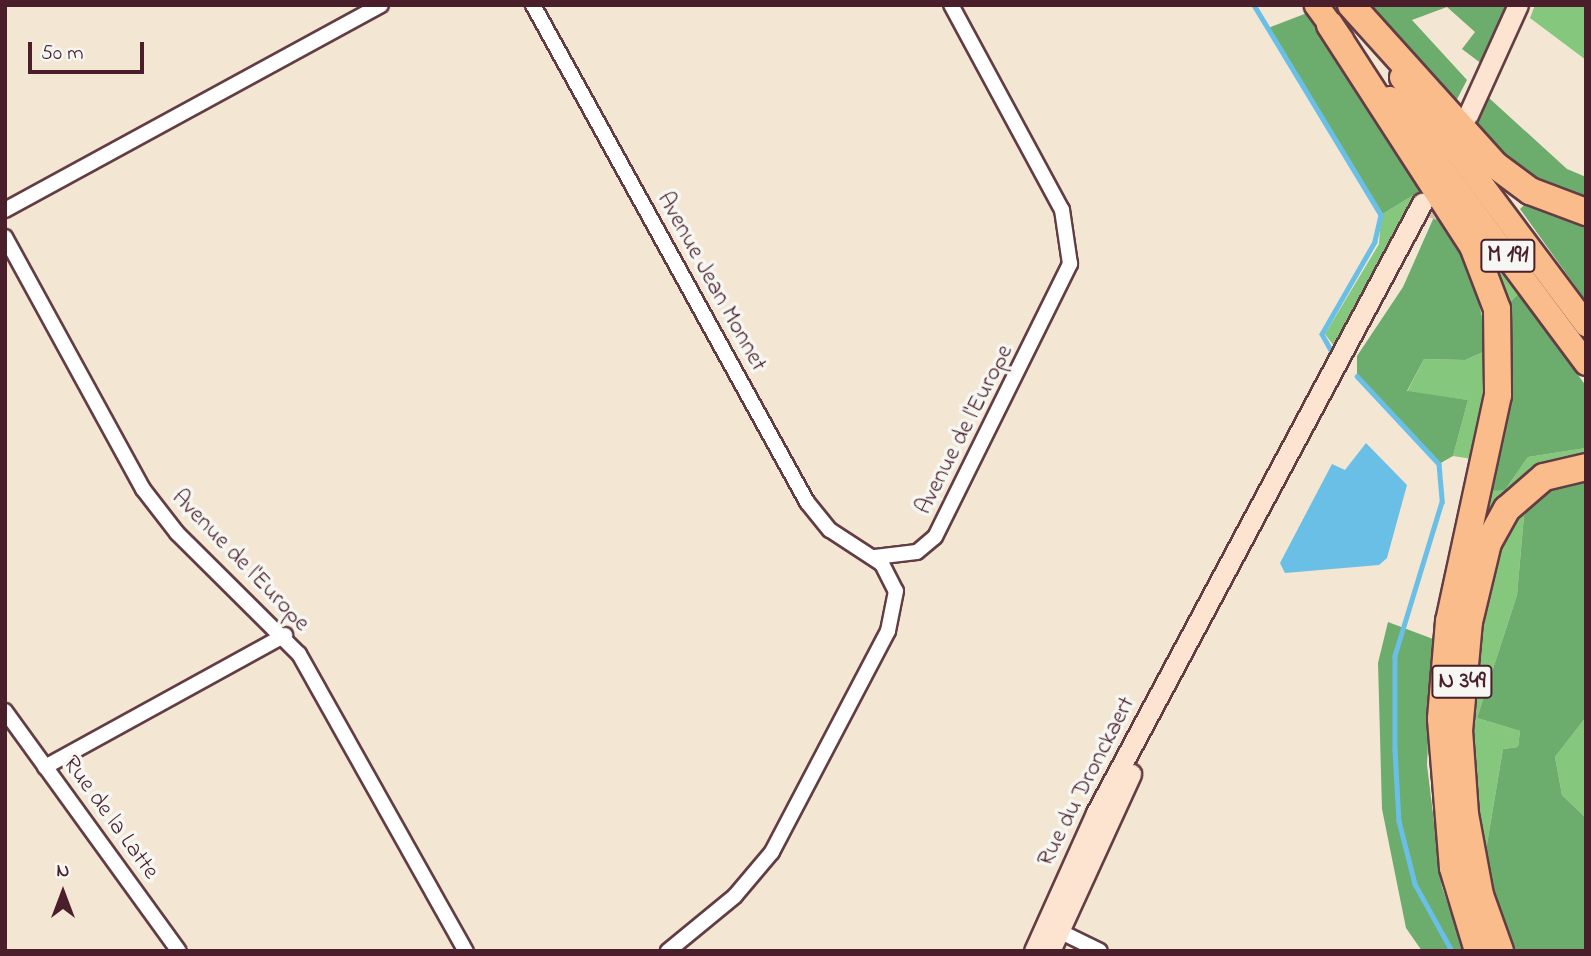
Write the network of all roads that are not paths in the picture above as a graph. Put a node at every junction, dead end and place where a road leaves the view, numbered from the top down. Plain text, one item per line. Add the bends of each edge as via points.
1 (381, 5) edge
2 (533, 5) edge
3 (951, 5) edge
4 (1351, 5) edge
5 (1518, 5) edge
6 (1330, 12) edge
7 (1468, 115) dead end
8 (5, 210) edge
9 (1425, 210) tunnel mouth
10 (1586, 212) edge
11 (5, 237) edge
12 (1586, 324) edge
13 (1586, 363) edge
14 (1586, 467) edge
15 (875, 557) junction
16 (285, 635) junction
17 (5, 711) edge
18 (45, 767) junction
19 (1052, 927) junction
20 (179, 951) edge
21 (466, 951) edge
22 (668, 951) edge
23 (1034, 951) edge
24 (1050, 951) edge
25 (1100, 951) edge
26 (1478, 951) edge
27 (1500, 951) edge

1 - 8 street
2 - 15 street, Avenue Jean Monnet via 807,502 830,530
3 - 15 street, Avenue de l'Europe via 1062,210 1070,264 935,537 917,552
4 - 10 highway via 1495,166 1530,191
5 - 7 main road
6 - 12 highway, M 191
6 - 13 highway, M 191
6 - 26 highway via 1473,246 1497,309 1498,396 1456,581 1441,705 1448,838 1464,917
9 - 19 main road, Rue du Dronckaert via 1096,813
11 - 16 street, Avenue de l'Europe via 151,501
14 - 27 highway, N 349 via 1544,477 1507,509 1488,543 1469,622 1459,731 1465,814 1480,895
15 - 22 street via 893,581 895,610 792,816 745,885
16 - 18 street
16 - 21 street, Avenue de l'Europe
17 - 18 street, Rue de la Latte
18 - 20 street, Rue de la Latte
19 - 23 main road, Rue du Dronckaert
19 - 24 main road, Rue du Dronckaert
19 - 25 street

